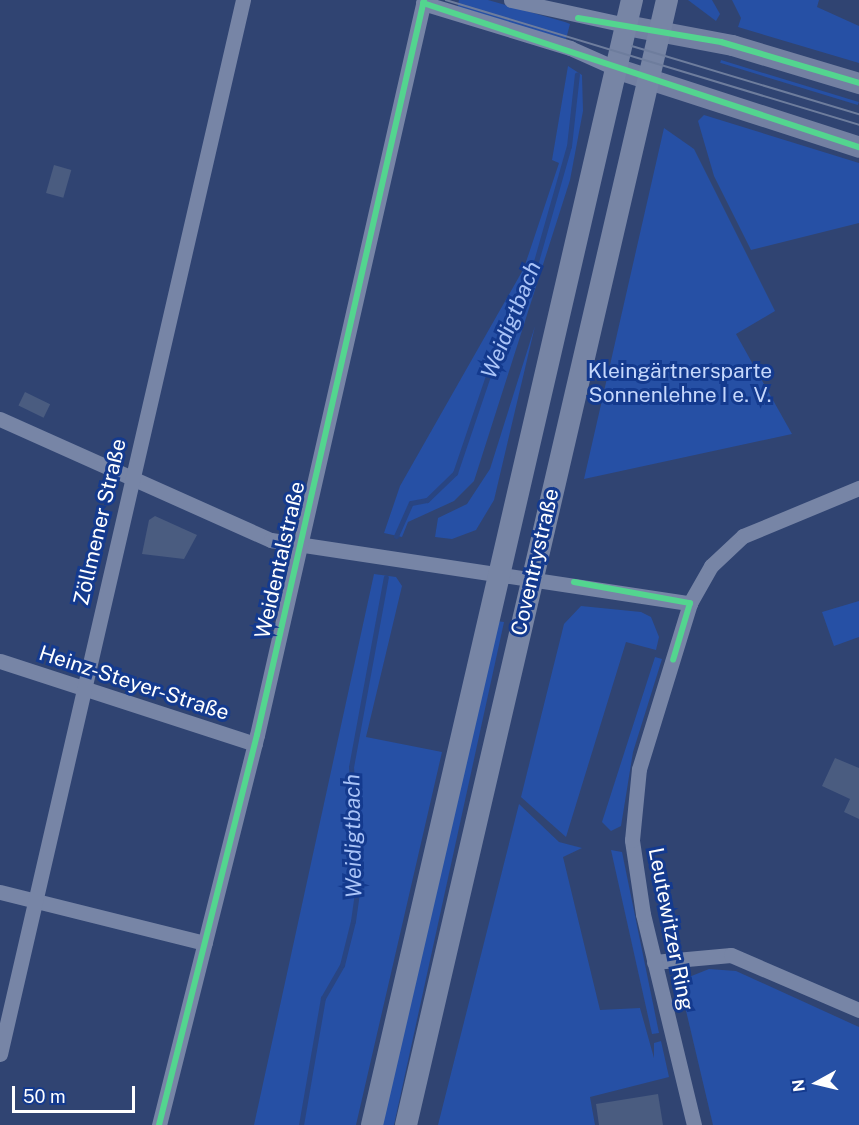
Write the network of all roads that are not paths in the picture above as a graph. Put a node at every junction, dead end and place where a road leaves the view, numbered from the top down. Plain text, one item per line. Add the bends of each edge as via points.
1 (243, 0) edge
2 (511, 0) edge
3 (632, 0) edge
4 (667, 0) edge
5 (424, 2) edge
6 (626, 25) junction
7 (661, 31) junction
8 (615, 68) junction
9 (650, 82) junction
10 (859, 83) edge
11 (859, 147) edge
12 (0, 419) edge
13 (132, 479) junction
14 (859, 488) edge
15 (300, 547) junction
16 (499, 572) junction
17 (532, 576) junction
18 (690, 603) junction
19 (0, 661) edge
20 (83, 689) junction
21 (255, 744) junction
22 (0, 892) edge
23 (38, 901) junction
24 (205, 943) junction
25 (654, 962) junction
26 (859, 1010) edge
27 (0, 1054) edge
28 (159, 1125) edge
29 (372, 1125) edge
30 (406, 1125) edge
31 (694, 1125) edge

1 - 13 street, Zöllmener Straße
2 - 6 street
3 - 6 main road, Coventrystraße
4 - 7 main road, Coventrystraße
5 - 8 street via 570,48
5 - 15 street, Weidentalstraße
6 - 7 main road
6 - 8 main road, Coventrystraße
7 - 9 main road, Coventrystraße
7 - 10 main road via 732,45
8 - 9 main road
8 - 16 main road, Coventrystraße
9 - 11 main road
9 - 17 main road, Coventrystraße
12 - 13 street
13 - 15 street
13 - 20 street, Zöllmener Straße
14 - 18 street, Leutewitzer Ring via 743,536 711,566
15 - 16 street
15 - 21 street, Weidentalstraße
16 - 17 street
16 - 29 main road, Coventrystraße
17 - 18 street
17 - 30 main road, Coventrystraße
18 - 25 street, Leutewitzer Ring via 639,769 632,812
19 - 20 street, Heinz-Steyer-Straße
20 - 21 street, Heinz-Steyer-Straße
20 - 23 street, Zöllmener Straße
21 - 24 street, Weidentalstraße
22 - 23 street
23 - 24 street
23 - 27 street, Zöllmener Straße
24 - 28 street, Weidentalstraße
25 - 26 street via 731,955
25 - 31 street, Leutewitzer Ring

